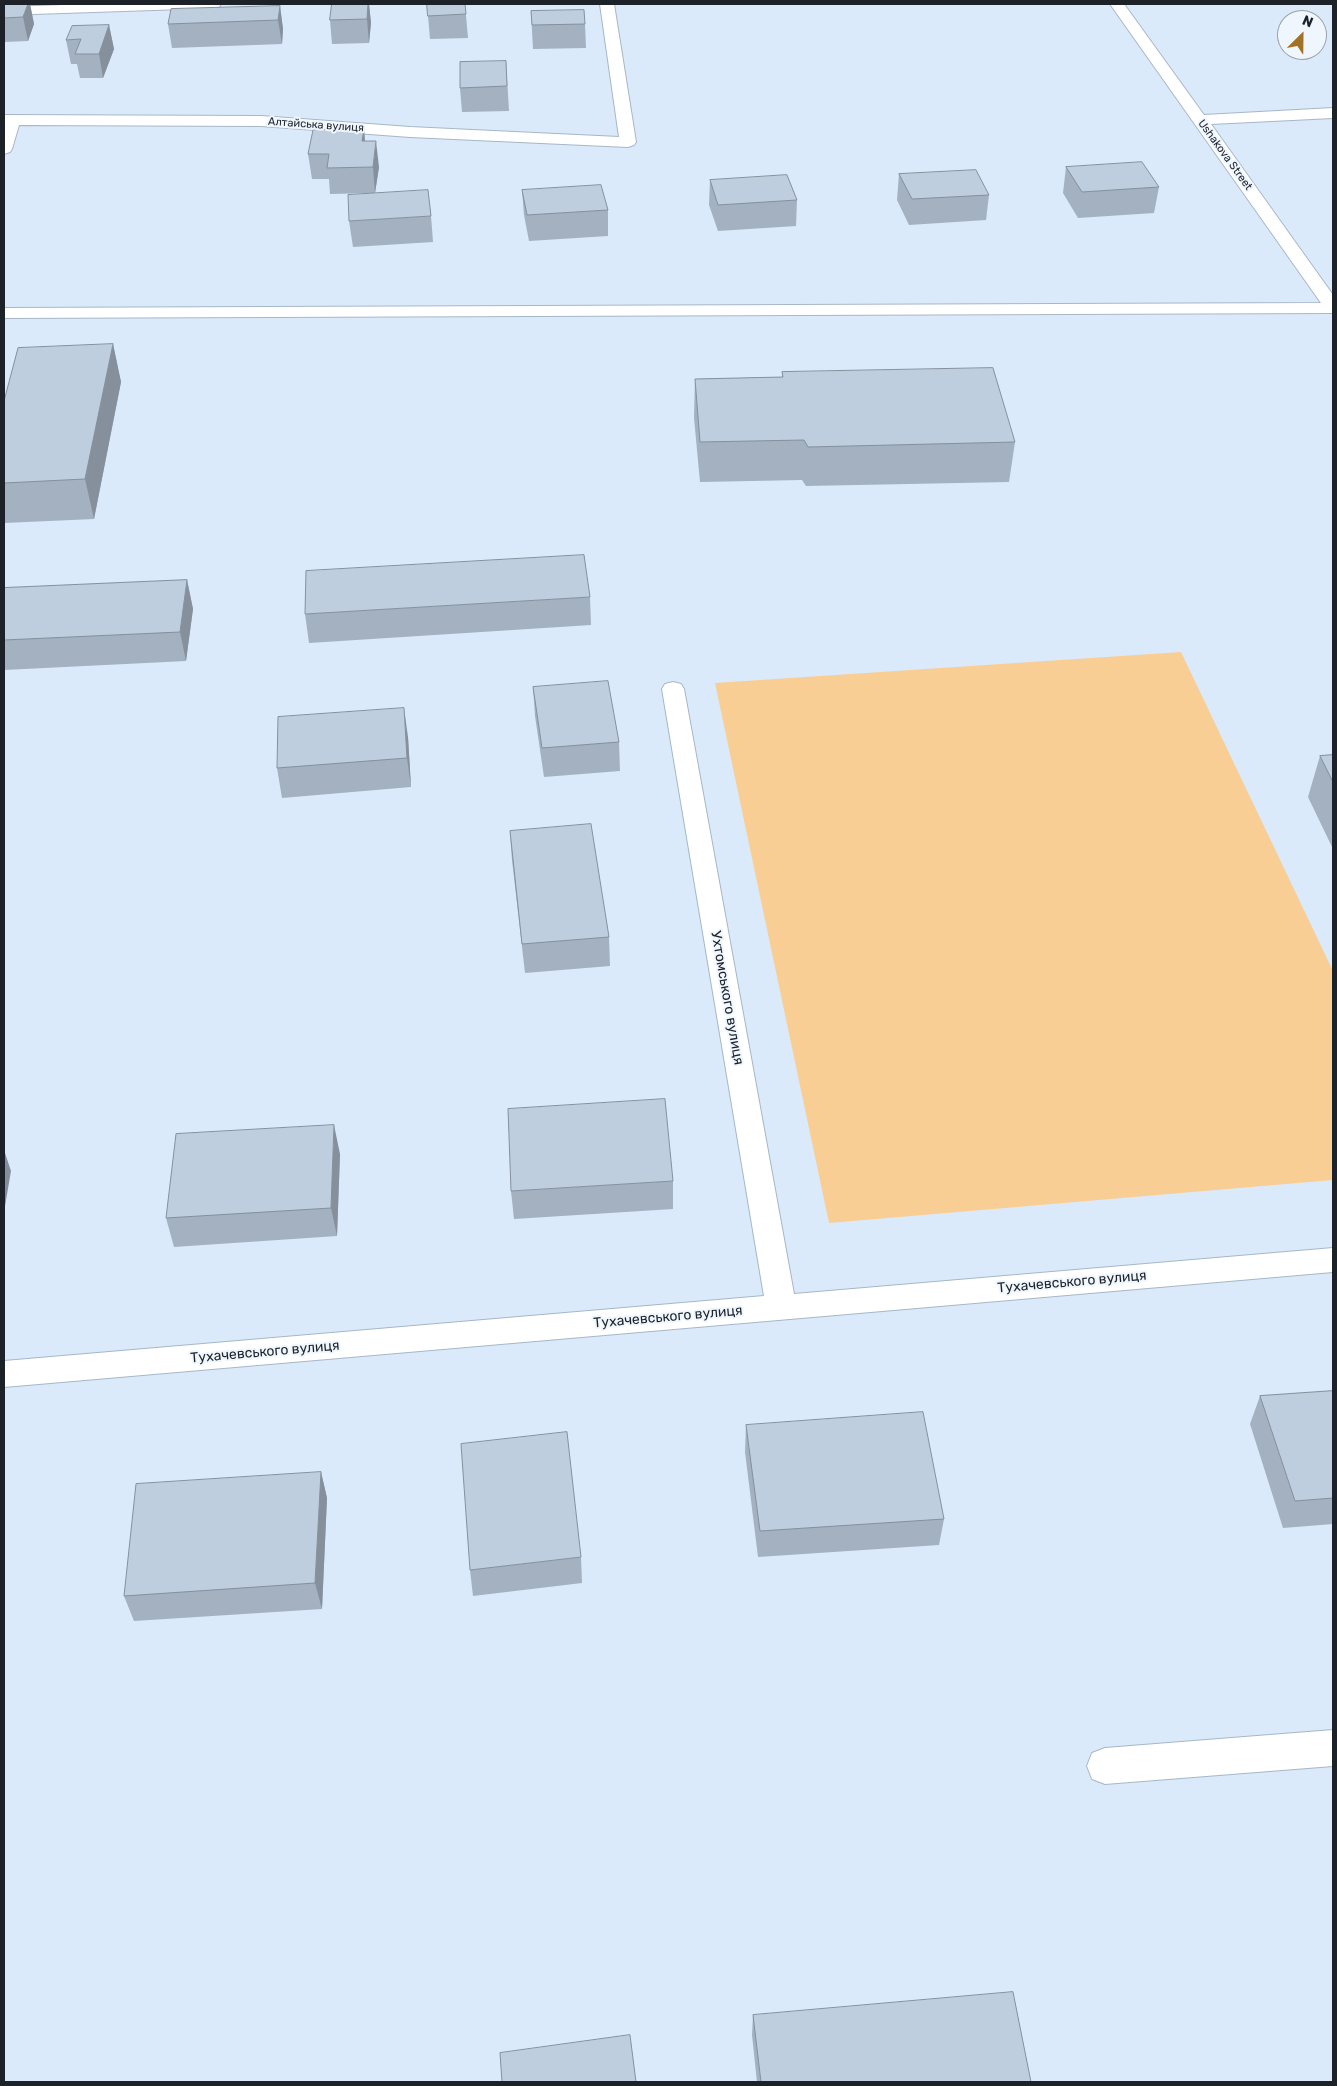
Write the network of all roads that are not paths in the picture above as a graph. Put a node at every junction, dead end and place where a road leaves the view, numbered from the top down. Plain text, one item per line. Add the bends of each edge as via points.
1 (214, 4) edge
2 (607, 4) edge
3 (1117, 4) edge
4 (4, 11) edge
5 (1333, 114) edge
6 (8, 120) edge
7 (1200, 120) junction
8 (4, 149) edge
9 (1333, 308) edge
10 (4, 313) edge
11 (672, 690) dead end
12 (1333, 1260) edge
13 (781, 1307) junction
14 (4, 1374) edge
15 (1333, 1748) edge
16 (1105, 1766) dead end

1 - 4 street
2 - 6 street, Алтайська вулиця via 628,142 261,121
3 - 7 street, Ushakova Street
5 - 7 street
6 - 8 street
7 - 9 street, Ushakova Street
9 - 10 street
11 - 13 street, Ухтомського вулиця
12 - 13 street, Тухачевського вулиця
13 - 14 street, Тухачевського вулиця
15 - 16 street

